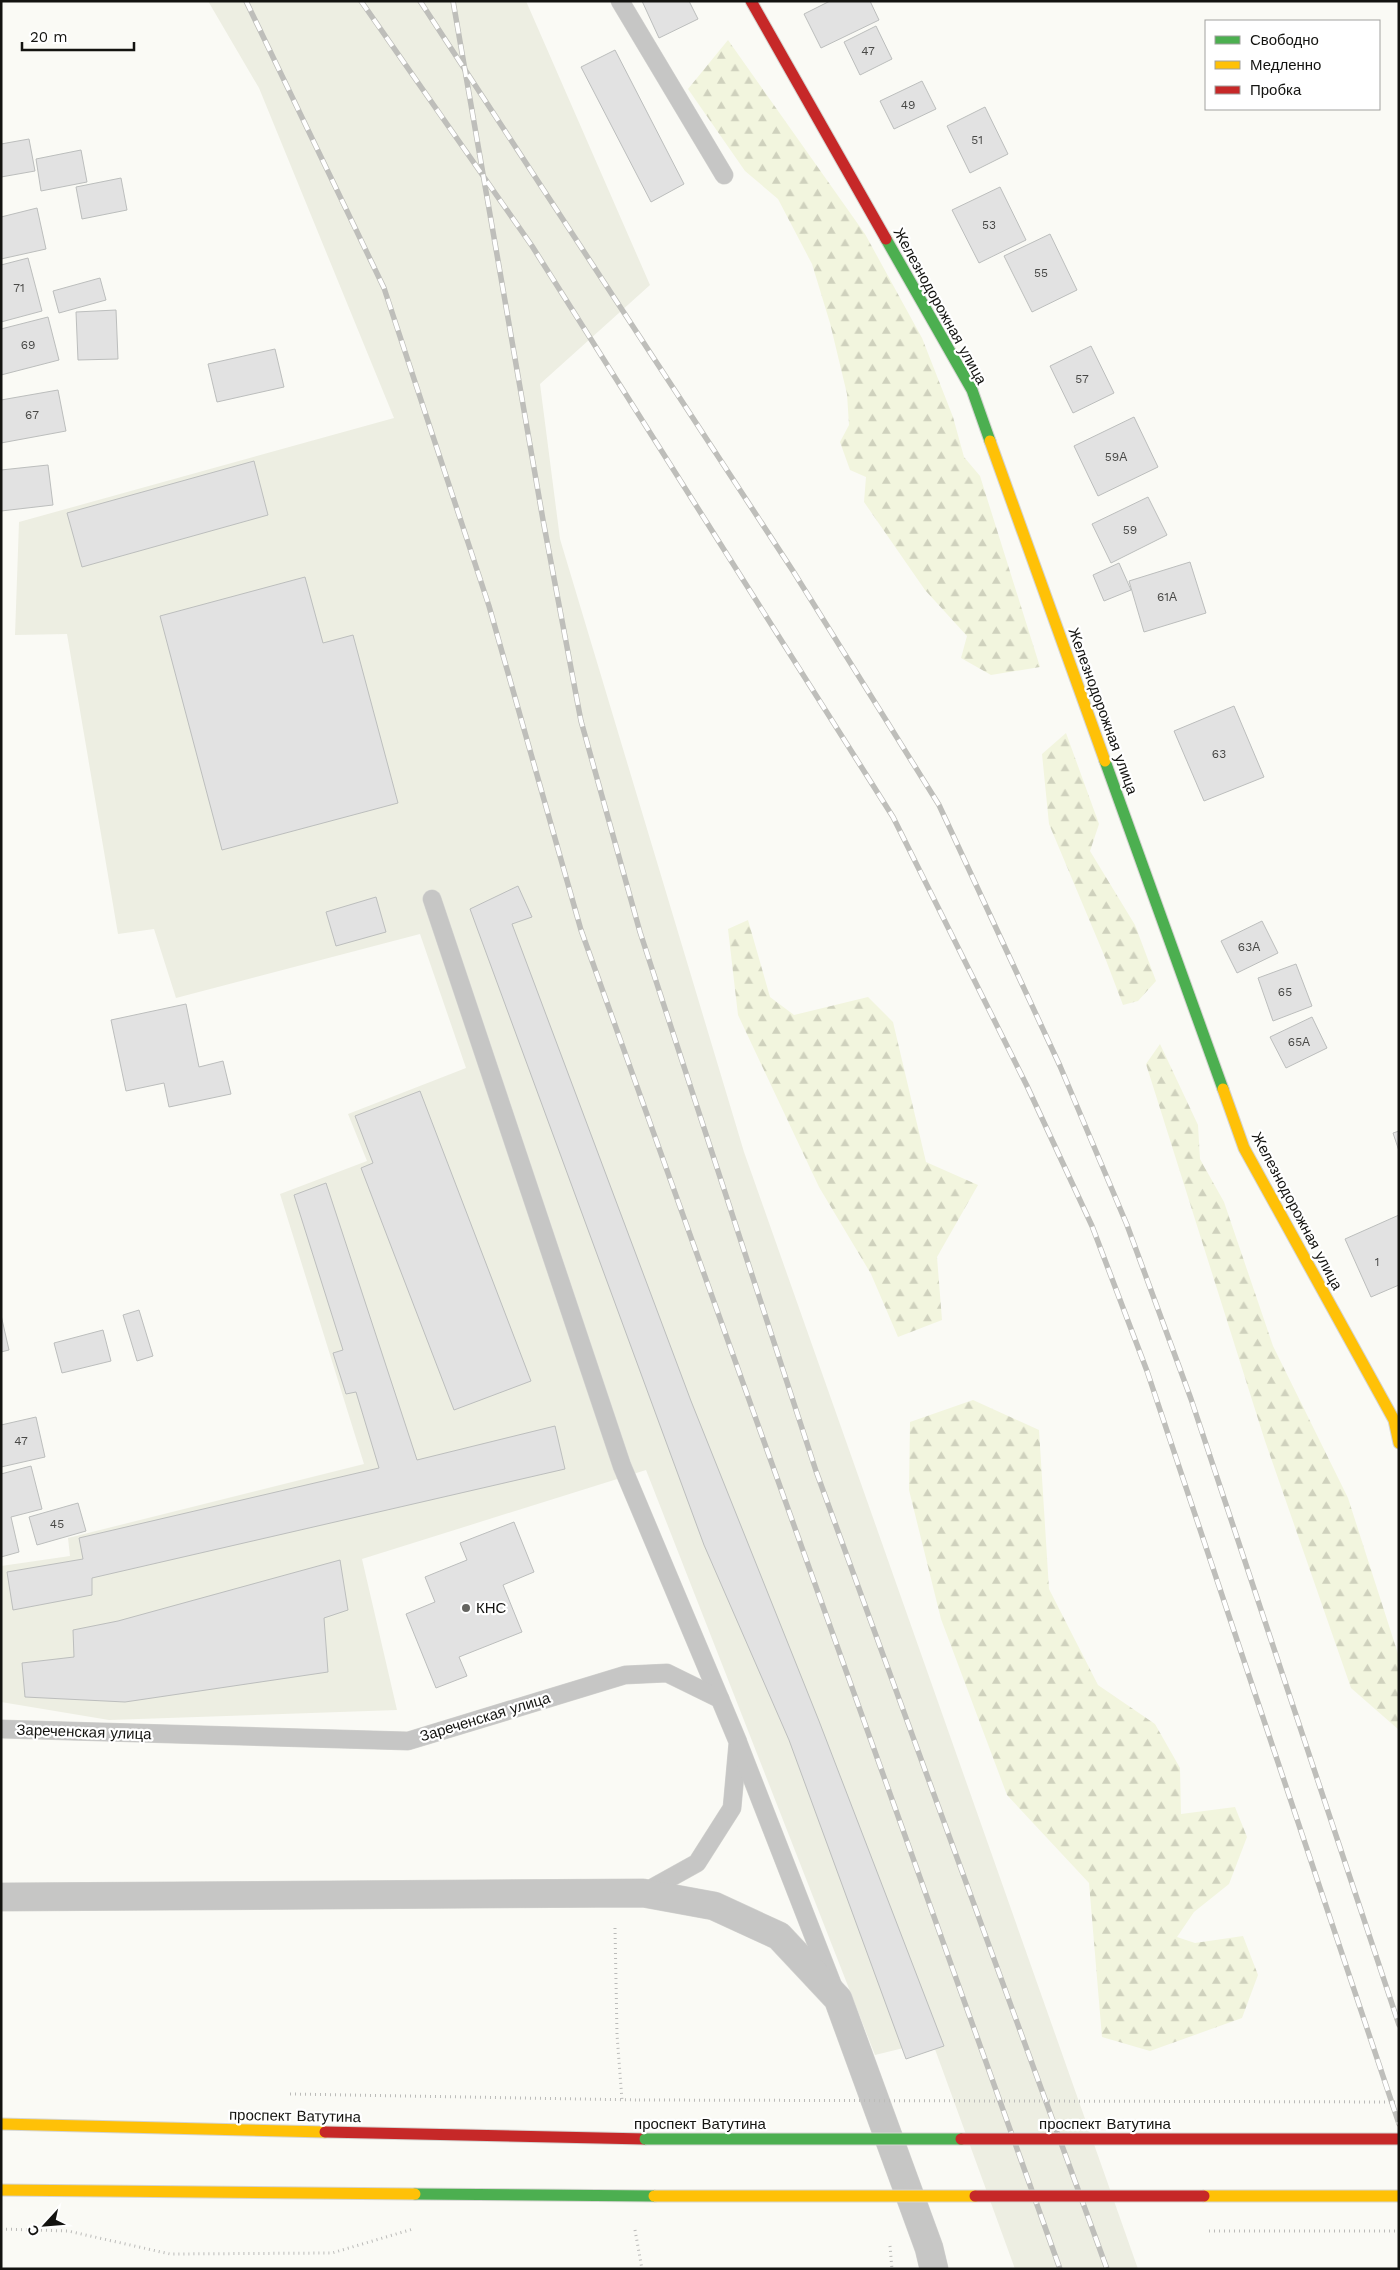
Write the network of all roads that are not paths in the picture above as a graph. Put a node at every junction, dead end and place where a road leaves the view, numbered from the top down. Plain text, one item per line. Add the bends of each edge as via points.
1 (620, 1) edge
2 (751, 1) edge
3 (724, 175) dead end
4 (432, 898) dead end
5 (1397, 1425) edge
6 (720, 1699) junction
7 (1, 1729) edge
8 (738, 1742) junction
9 (643, 1894) junction
10 (1, 1897) edge
11 (838, 1999) junction
12 (1, 2124) edge
13 (1399, 2139) edge
14 (1, 2190) edge
15 (1399, 2196) edge
16 (934, 2269) edge

1 - 3 lane
2 - 5 main road, Железнодорожная улица via 972,390 1244,1148
4 - 6 lane via 622,1466
6 - 7 lane, Зареченская улица via 667,1673 625,1675 408,1741
6 - 8 lane
8 - 9 lane via 732,1808 697,1863
8 - 11 lane
9 - 10 street
9 - 11 street via 714,1906 779,1936
11 - 16 street
12 - 13 main road, проспект Ватутина, bridge via 645,2139
14 - 15 main road, bridge via 654,2196

